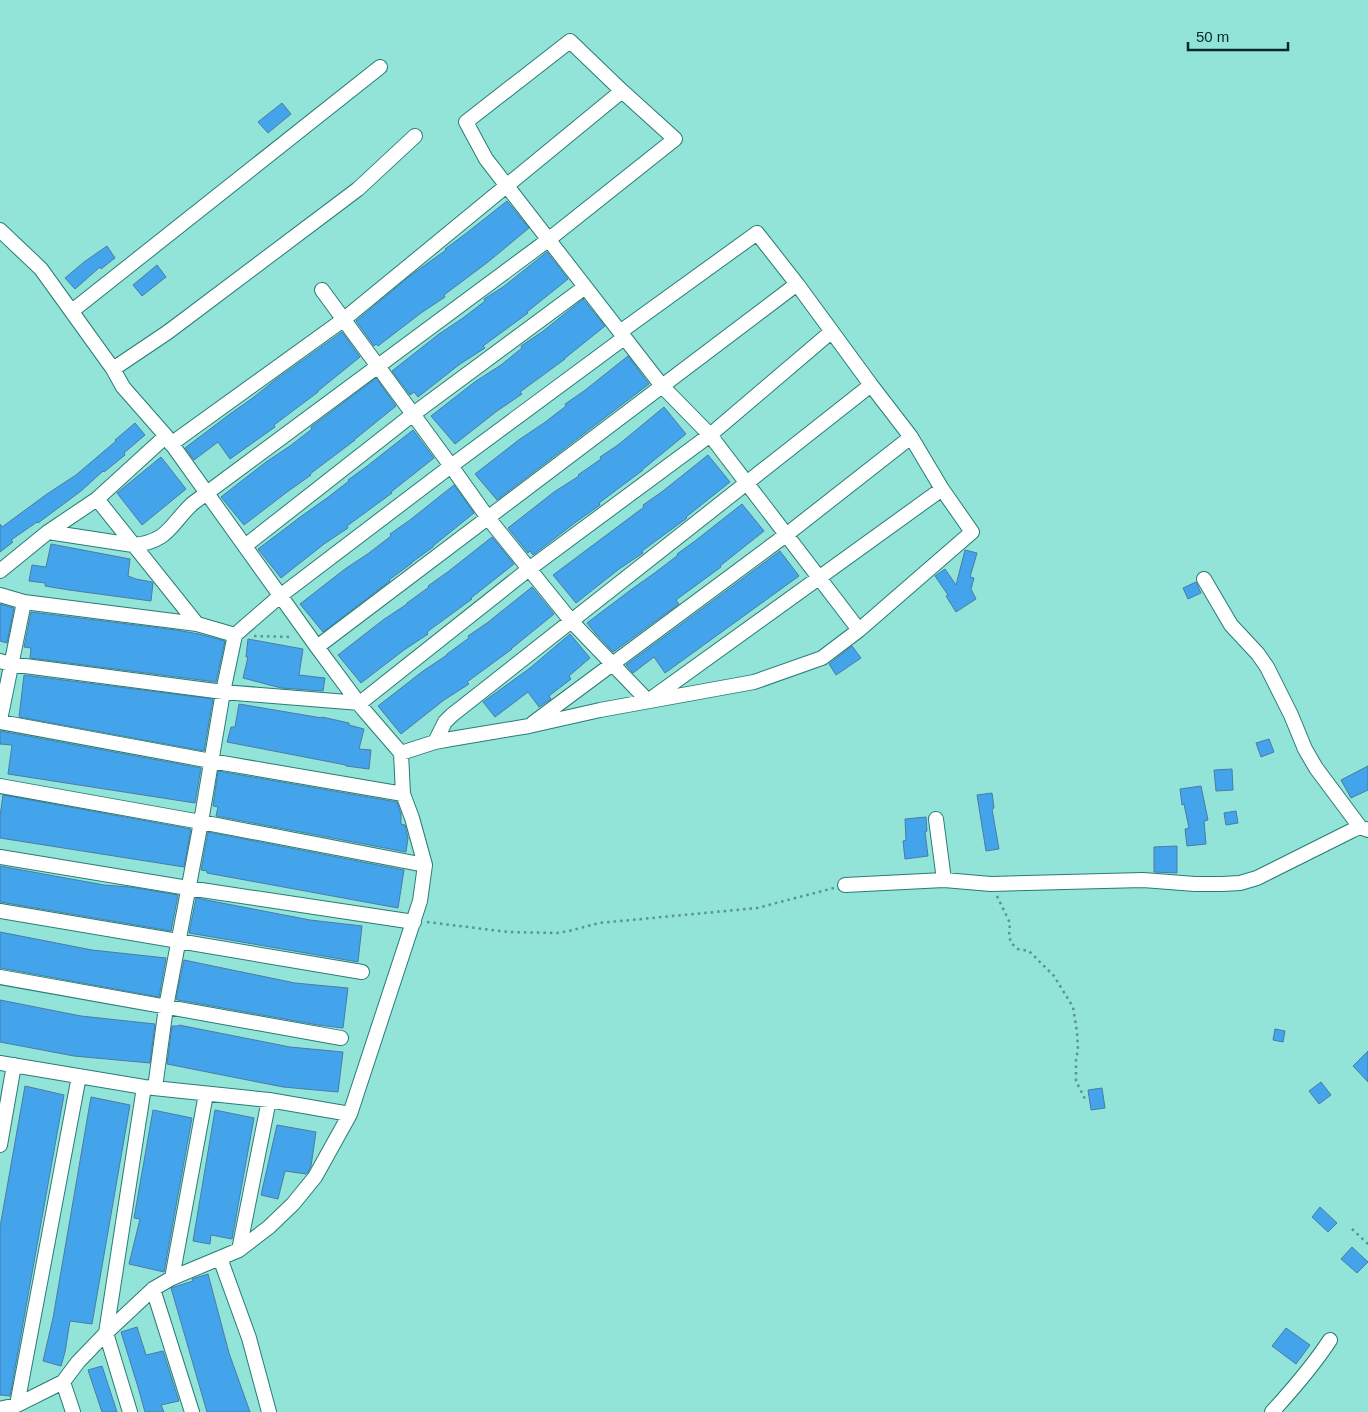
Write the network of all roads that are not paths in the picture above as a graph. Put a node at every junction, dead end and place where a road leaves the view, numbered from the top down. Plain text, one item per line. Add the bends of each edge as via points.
1 (380, 66) dead end
2 (622, 91) junction
3 (415, 136) dead end
4 (507, 186) junction
5 (0, 230) edge
6 (548, 240) junction
7 (797, 284) junction
8 (585, 287) junction
9 (322, 290) dead end
10 (72, 311) junction
11 (344, 320) junction
12 (831, 332) junction
13 (622, 335) junction
14 (377, 366) junction
15 (113, 369) junction
16 (870, 385) junction
17 (662, 386) junction
18 (412, 414) junction
19 (710, 435) junction
20 (911, 438) junction
21 (169, 440) junction
22 (451, 466) junction
23 (746, 483) junction
24 (942, 489) junction
25 (207, 494) junction
26 (97, 499) junction
27 (488, 518) junction
28 (48, 532) junction
29 (786, 535) junction
30 (133, 545) junction
31 (245, 546) junction
32 (528, 568) junction
33 (0, 571) edge
34 (819, 578) junction
35 (1204, 580) dead end
36 (0, 595) edge
37 (280, 596) junction
38 (24, 602) junction
39 (572, 622) junction
40 (197, 624) junction
41 (859, 630) junction
42 (235, 635) junction
43 (314, 642) junction
44 (5, 662) edge
45 (612, 664) junction
46 (223, 692) junction
47 (648, 701) junction
48 (360, 703) junction
49 (0, 721) edge
50 (529, 726) junction
51 (435, 742) junction
52 (402, 753) junction
53 (211, 761) junction
54 (0, 786) edge
55 (403, 794) junction
56 (936, 819) dead end
57 (201, 822) junction
58 (1364, 829) edge
59 (0, 857) edge
60 (425, 864) junction
61 (944, 880) junction
62 (845, 885) road end
63 (188, 888) junction
64 (0, 911) edge
65 (414, 922) junction
66 (178, 941) junction
67 (362, 972) dead end
68 (0, 978) edge
69 (166, 1007) junction
70 (341, 1038) dead end
71 (7, 1064) edge
72 (79, 1076) junction
73 (150, 1087) junction
74 (206, 1094) junction
75 (269, 1100) junction
76 (350, 1114) junction
77 (0, 1145) edge
78 (240, 1250) junction
79 (220, 1258) junction
80 (172, 1278) junction
81 (153, 1289) junction
82 (106, 1333) junction
83 (1330, 1340) dead end
84 (63, 1382) junction
85 (17, 1405) junction
86 (2, 1409) edge
87 (73, 1412) edge
88 (130, 1412) edge
89 (192, 1412) edge
90 (270, 1412) edge
91 (1272, 1412) edge

1 - 10 street
2 - 4 street
2 - 4 street via 570,41 466,122 486,159
2 - 6 street via 675,139
3 - 15 street via 358,189 168,332
4 - 6 street
4 - 11 street
5 - 10 street via 41,269
6 - 8 street
6 - 14 street
7 - 12 street
7 - 13 street via 757,233
7 - 17 street
8 - 13 street
8 - 18 street
9 - 11 street
10 - 15 street
11 - 14 street
11 - 21 street
12 - 16 street
12 - 19 street
13 - 17 street
13 - 22 street
14 - 18 street
14 - 25 street
15 - 21 street via 123,387
16 - 20 street
16 - 23 street
17 - 19 street
17 - 27 street
18 - 22 street
18 - 31 street
19 - 23 street
19 - 32 street
20 - 24 street
20 - 29 street
21 - 25 street
21 - 26 street
22 - 27 street
22 - 37 street
23 - 29 street
23 - 39 street
24 - 34 street
24 - 41 street via 972,532
25 - 30 street via 160,537
25 - 31 street
26 - 28 street
26 - 30 street
27 - 32 street
27 - 43 street
28 - 30 street
28 - 33 street
29 - 34 street
29 - 45 street
30 - 40 street
31 - 37 street
32 - 39 street
32 - 48 street
34 - 41 street
34 - 47 street
35 - 58 street via 1231,625 1266,667 1316,768
36 - 38 street
37 - 42 street
37 - 43 street
38 - 40 street
38 - 44 street
39 - 45 street
39 - 51 street via 449,718
40 - 42 street
41 - 47 street via 822,658 754,682
42 - 46 street
43 - 48 street
44 - 46 street
44 - 49 street
45 - 47 street
45 - 50 street
46 - 48 street
46 - 53 street
47 - 50 street
48 - 52 street
49 - 53 street
50 - 51 street
51 - 52 street
52 - 55 street
53 - 55 street
53 - 57 street
54 - 57 street
55 - 60 street
56 - 61 street
57 - 60 street
57 - 63 street
58 - 61 street via 1353,830 1257,878 1240,883 1143,880 991,884
59 - 63 street
60 - 65 street via 422,895
61 - 62 street
63 - 65 street
63 - 66 street
64 - 66 street
65 - 76 street
66 - 67 street
66 - 69 street
68 - 69 street
69 - 70 street
69 - 73 street
71 - 72 street
71 - 77 street
72 - 73 street
72 - 85 street
73 - 74 street
73 - 82 street
74 - 75 street
74 - 80 street
75 - 76 street
75 - 78 street
76 - 78 street via 315,1178 293,1204
78 - 79 street
79 - 80 street
79 - 90 street
80 - 81 street
81 - 82 street
81 - 89 street
82 - 84 street
82 - 88 street
83 - 91 street via 1301,1380
84 - 85 street
84 - 87 street
85 - 86 street

